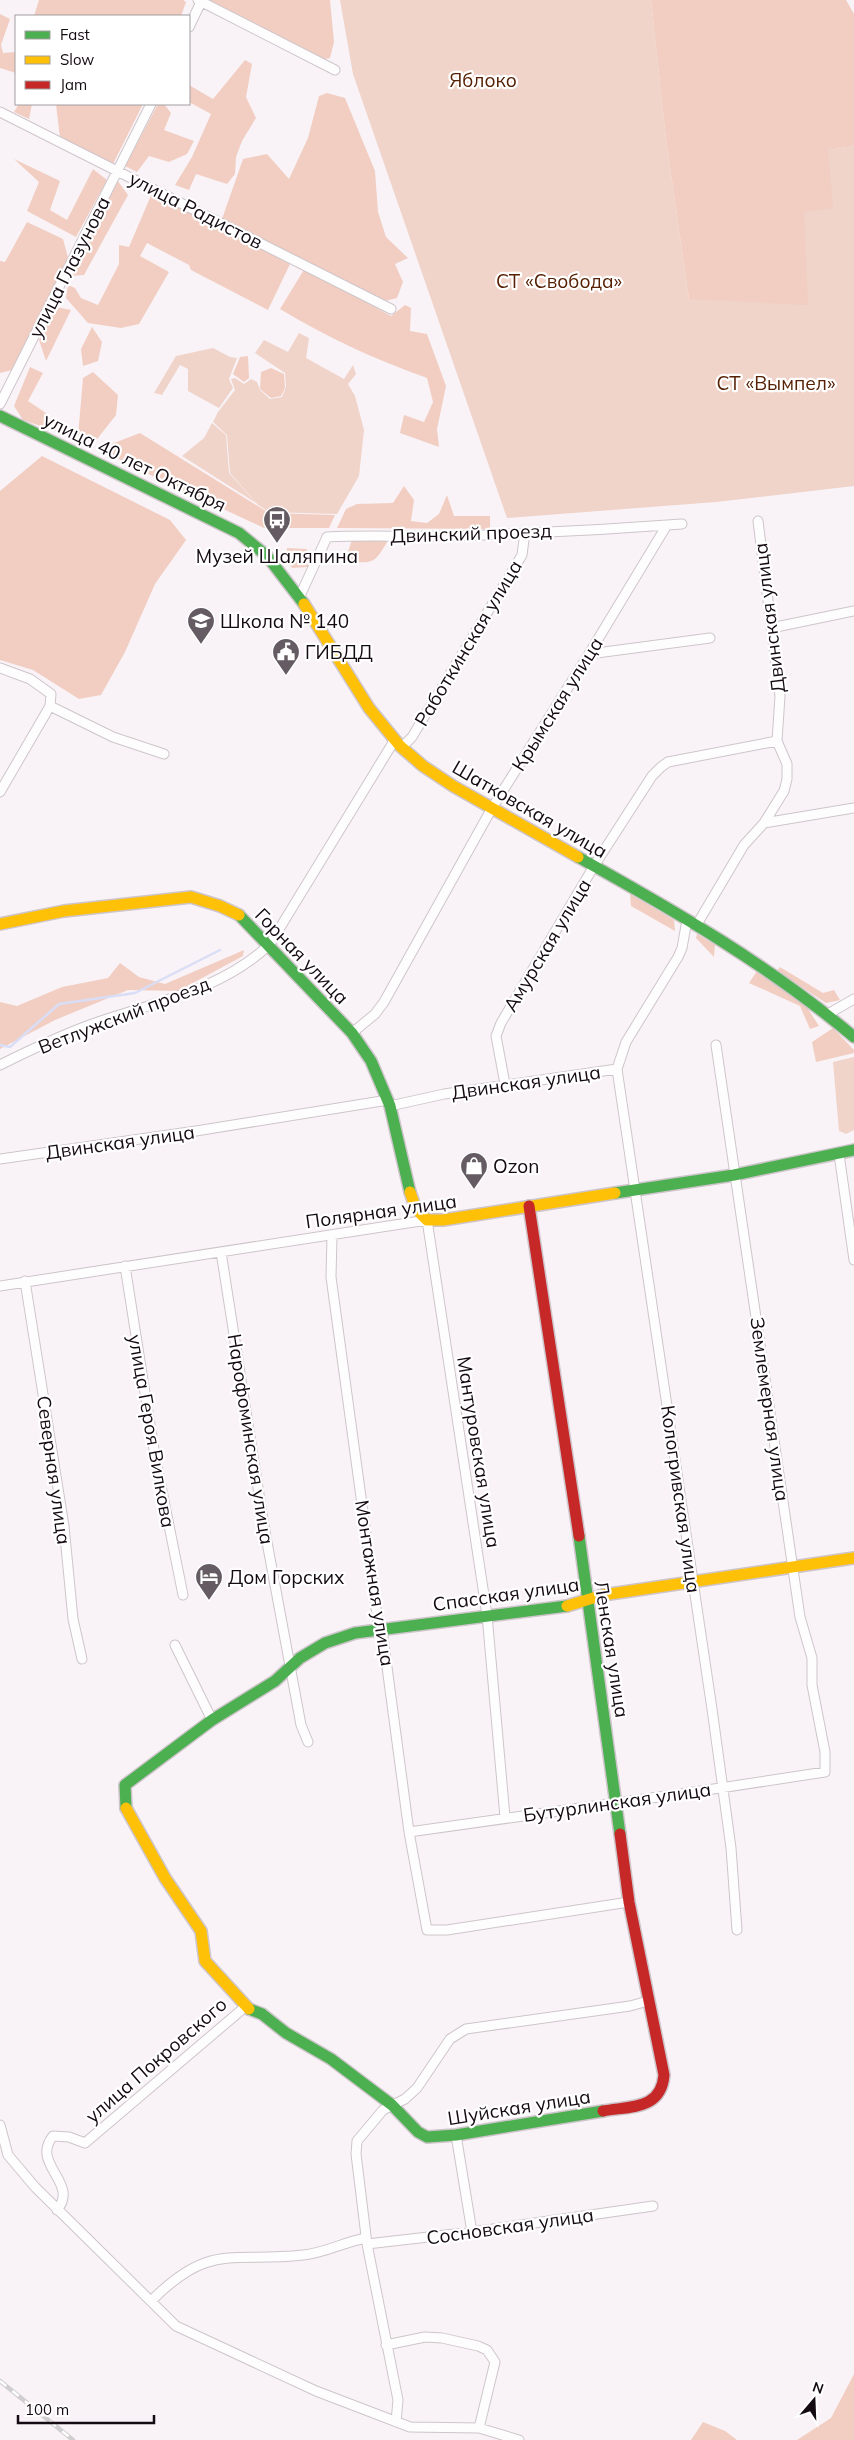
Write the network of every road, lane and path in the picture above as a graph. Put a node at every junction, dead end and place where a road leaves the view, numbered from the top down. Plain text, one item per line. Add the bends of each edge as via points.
1 (200, 1) edge
2 (190, 25) edge
3 (335, 70) dead end
4 (150, 105) edge
5 (0, 112) edge
6 (118, 170) junction
7 (391, 309) dead end
8 (0, 404) edge
9 (0, 416) edge
10 (758, 521) dead end
11 (682, 524) dead end
12 (667, 525) junction
13 (525, 532) junction
14 (254, 542) joint
15 (299, 598) junction
16 (854, 611) edge
17 (771, 628) junction
18 (710, 638) dead end
19 (589, 654) junction
20 (0, 668) edge
21 (50, 706) junction
22 (778, 741) junction
23 (398, 745) junction
24 (164, 754) dead end
25 (0, 792) edge
26 (492, 808) junction
27 (854, 808) edge
28 (764, 823) junction
29 (594, 866) junction
30 (692, 923) junction
31 (0, 924) edge
32 (270, 944) junction
33 (854, 999) edge
34 (828, 1014) junction
35 (352, 1033) junction
36 (854, 1037) edge
37 (716, 1045) dead end
38 (0, 1065) edge
39 (617, 1069) junction
40 (505, 1084) junction
41 (389, 1103) junction
42 (854, 1150) edge
43 (839, 1154) junction
44 (0, 1159) edge
45 (734, 1175) junction
46 (636, 1189) junction
47 (529, 1206) junction
48 (427, 1220) junction
49 (332, 1236) junction
50 (221, 1252) junction
51 (854, 1260) edge
52 (125, 1266) junction
53 (25, 1281) junction
54 (0, 1286) edge
55 (854, 1558) edge
56 (792, 1568) junction
57 (693, 1582) junction
58 (182, 1595) dead end
59 (587, 1600) junction
60 (487, 1615) junction
61 (380, 1629) junction
62 (176, 1645) dead end
63 (82, 1659) dead end
64 (290, 1667) junction
65 (212, 1720) junction
66 (308, 1742) dead end
67 (825, 1772) joint
68 (125, 1785) joint
69 (722, 1787) junction
70 (616, 1802) junction
71 (505, 1817) junction
72 (409, 1832) junction
73 (629, 1902) junction
74 (737, 1930) dead end
75 (648, 2001) junction
76 (245, 2007) junction
77 (660, 2095) joint
78 (392, 2106) junction
79 (0, 2124) edge
80 (456, 2135) junction
81 (653, 2206) dead end
82 (57, 2210) junction
83 (472, 2232) junction
84 (366, 2241) junction
85 (151, 2301) junction
86 (386, 2345) junction
87 (396, 2422) junction
88 (479, 2428) junction
89 (519, 2440) edge

1 - 2 street
1 - 3 street
4 - 6 street, улица Глазунова
5 - 6 street, улица Радистов
6 - 7 street, улица Радистов
6 - 8 street, улица Глазунова
9 - 14 street, улица 40 лет Октября via 230,527
10 - 17 street, Двинская улица
11 - 12 street, Двинский проезд
12 - 13 street, Двинский проезд
12 - 19 street, Крымская улица
13 - 15 street, Двинский проезд via 327,537
13 - 23 street, Работкинская улица via 522,555 412,737
14 - 15 street, Шатковская улица
15 - 23 street, Шатковская улица via 378,723
16 - 17 street
17 - 22 street, Двинская улица via 780,696
18 - 19 street
19 - 26 street, Крымская улица
20 - 21 street via 30,679 51,694
21 - 24 street via 113,737
21 - 25 street
22 - 28 street, Двинская улица via 787,764 787,779 784,791
22 - 29 street, Амурская улица via 668,762 652,776
23 - 26 street, Шатковская улица via 428,769
23 - 32 street, Работкинская улица
26 - 29 street, Шатковская улица
26 - 35 street, Крымская улица via 384,1002
27 - 28 street
28 - 30 street, Двинская улица via 744,845
29 - 30 street, Шатковская улица
29 - 40 street, Амурская улица via 501,1023 496,1036
30 - 34 street, Шатковская улица via 772,972
30 - 39 street, Двинская улица via 678,957 626,1042
31 - 32 street, Горная улица via 64,911 191,897 236,914
32 - 35 street, Горная улица
32 - 38 street, Ветлужский проезд via 258,955 189,993 57,1037
33 - 34 street
34 - 36 street, Шатковская улица
35 - 41 street, Горная улица via 371,1061
37 - 45 street, Землемерная улица
39 - 40 street, Двинская улица
39 - 46 street, Кологривская улица
40 - 41 street, Двинская улица
41 - 44 street, Двинская улица
41 - 48 street, Мантуровская улица via 412,1201
42 - 43 street, Полярная улица
43 - 45 street, Полярная улица
43 - 51 street
45 - 46 street, Полярная улица
45 - 56 street, Землемерная улица
46 - 47 street, Полярная улица
46 - 57 street, Кологривская улица
47 - 48 street, Полярная улица
47 - 59 street, Ленская улица
48 - 49 street, Полярная улица
48 - 60 street, Мантуровская улица
49 - 50 street, Полярная улица
49 - 61 street, Монтажная улица via 331,1277
50 - 52 street, Полярная улица
50 - 64 street, Нарофоминская улица via 264,1526
52 - 53 street, Полярная улица
52 - 58 street, улица Героя Вилкова via 155,1456
53 - 54 street, Полярная улица
53 - 63 street, Северная улица via 64,1526 73,1619
55 - 56 street, Спасская улица
56 - 57 street, Спасская улица
56 - 67 street, Землемерная улица via 800,1617 812,1658 812,1685 825,1752
57 - 59 street, Спасская улица
57 - 69 street, Кологривская улица
59 - 60 street, Спасская улица
59 - 70 street, Ленская улица
60 - 61 street, Спасская улица
60 - 71 street, Мантуровская улица
61 - 64 street, Спасская улица via 333,1640
61 - 72 street, Монтажная улица via 397,1730
62 - 65 street
64 - 65 street, Спасская улица via 275,1681
64 - 66 street, Нарофоминская улица via 301,1725
65 - 68 street, Спасская улица
67 - 69 street, Бутурлинская улица
68 - 76 street, улица Покровского via 126,1808 165,1878 201,1931 205,1961
69 - 70 street, Бутурлинская улица
69 - 74 street, Кологривская улица via 734,1876
70 - 71 street, Бутурлинская улица
70 - 73 street, Ленская улица
71 - 72 street, Бутурлинская улица
72 - 73 street, Монтажная улица via 427,1930 447,1930
73 - 75 street, Ленская улица
75 - 77 street, Ленская улица via 664,2075
75 - 78 street via 457,2032 417,2088
76 - 78 street, улица Покровского via 262,2014 286,2033 331,2059
76 - 82 street, улица Покровского via 85,2143 53,2136 49,2142 48,2158 65,2198
77 - 80 street, Шуйская улица via 654,2102 644,2104
78 - 80 street, Шуйская улица via 427,2137
78 - 84 street via 383,2110 357,2141
79 - 82 street via 8,2155
80 - 83 street
81 - 83 street, Сосновская улица
82 - 85 street
83 - 84 street, Сосновская улица
84 - 85 street, Сосновская улица via 350,2241 318,2253 231,2256 208,2260 180,2274
84 - 86 street
85 - 87 street via 176,2326 316,2391
86 - 87 street via 398,2400
86 - 88 street via 425,2337 442,2338 487,2350 495,2362
87 - 88 street via 410,2426
88 - 89 street

